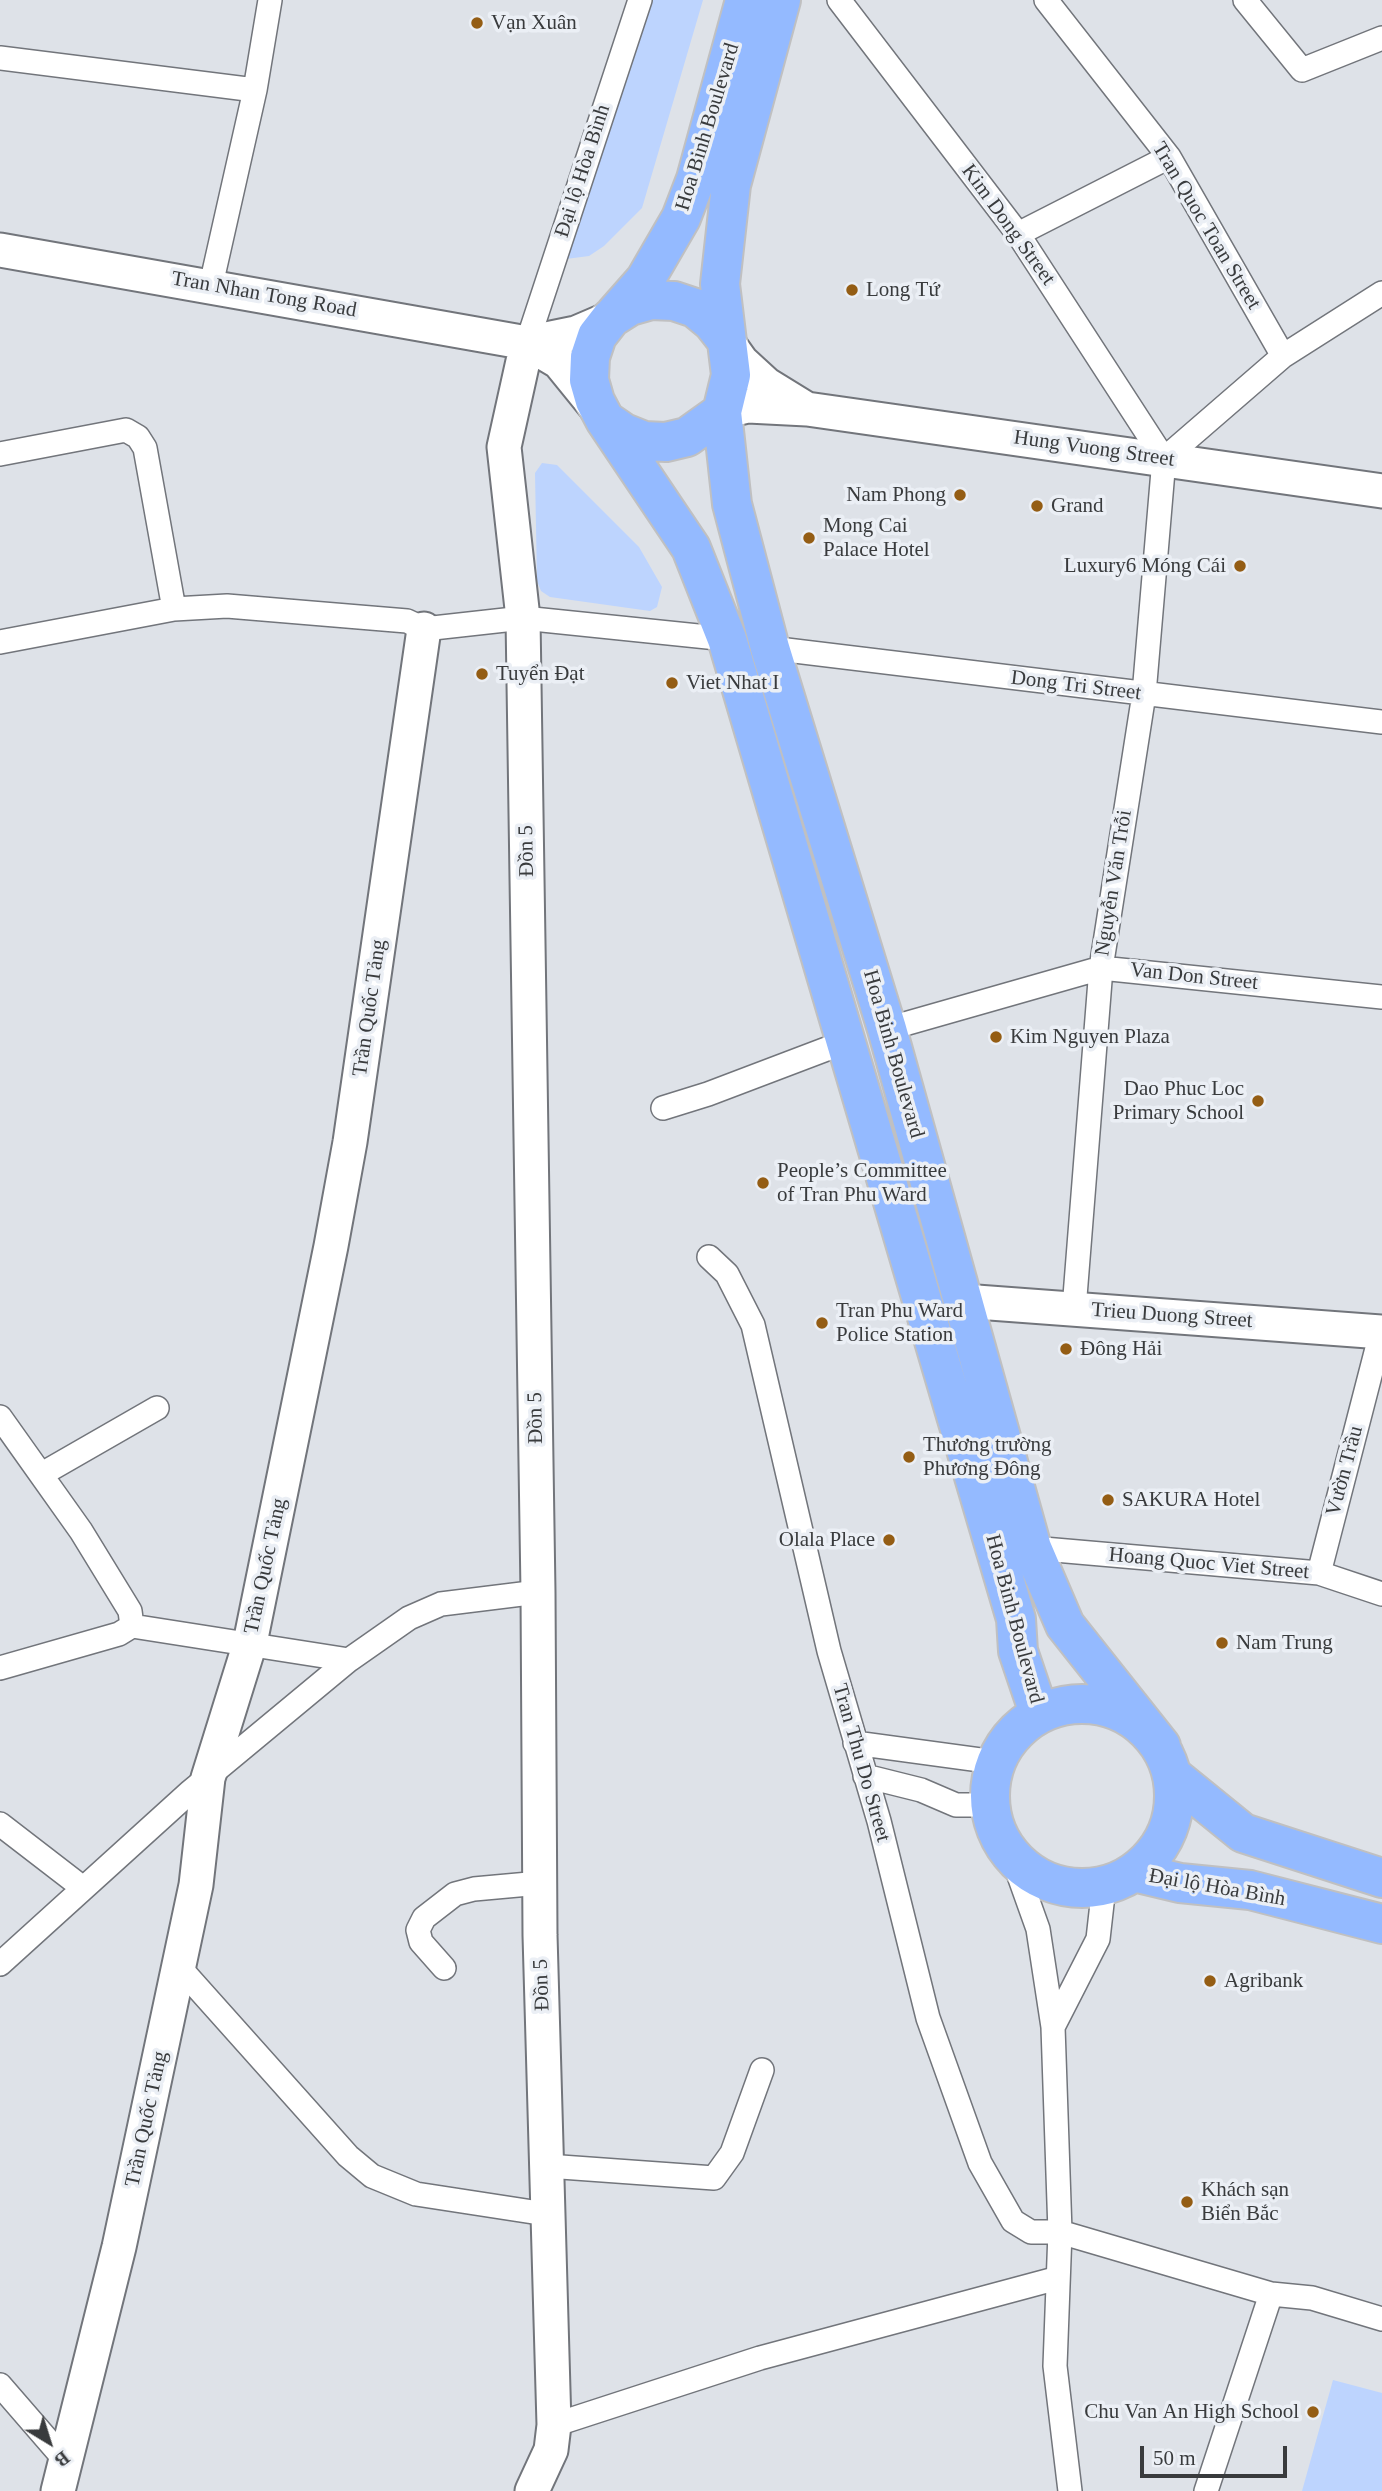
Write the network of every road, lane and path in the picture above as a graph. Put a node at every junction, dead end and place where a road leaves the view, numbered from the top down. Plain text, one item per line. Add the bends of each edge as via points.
1 (270, 0) edge
2 (640, 0) edge
3 (746, 0) edge
4 (781, 0) edge
5 (839, 0) edge
6 (1046, 0) edge
7 (1245, 0) edge
8 (1382, 38) edge
9 (0, 58) edge
10 (255, 90) junction
11 (1169, 157) junction
12 (1018, 234) junction
13 (0, 250) edge
14 (211, 285) junction
15 (1382, 293) edge
16 (611, 317) junction
17 (727, 341) junction
18 (527, 343) junction
19 (1283, 356) junction
20 (807, 409) junction
21 (722, 412) junction
22 (606, 420) junction
23 (0, 454) edge
24 (1164, 459) junction
25 (1382, 491) edge
26 (174, 609) junction
27 (523, 618) junction
28 (424, 629) junction
29 (727, 639) junction
30 (0, 642) edge
31 (771, 648) junction
32 (1144, 694) junction
33 (1382, 722) edge
34 (1101, 968) junction
35 (1382, 997) edge
36 (887, 1029) junction
37 (845, 1042) junction
38 (663, 1108) dead end
39 (709, 1257) dead end
40 (962, 1296) junction
41 (922, 1303) junction
42 (1074, 1308) junction
43 (1382, 1331) edge
44 (157, 1408) dead end
45 (0, 1417) edge
46 (41, 1474) junction
47 (1032, 1548) junction
48 (1319, 1573) junction
49 (538, 1592) junction
50 (1382, 1594) edge
51 (132, 1626) junction
52 (250, 1643) junction
53 (349, 1660) junction
54 (0, 1668) edge
55 (1039, 1713) junction
56 (855, 1743) junction
57 (1167, 1761) junction
58 (995, 1762) junction
59 (865, 1776) junction
60 (208, 1778) junction
61 (989, 1805) junction
62 (0, 1824) edge
63 (1013, 1859) junction
64 (1382, 1878) edge
65 (1119, 1879) junction
66 (540, 1883) junction
67 (83, 1888) junction
68 (1382, 1924) edge
69 (0, 1964) edge
70 (180, 1968) junction
71 (444, 1968) dead end
72 (1053, 2027) junction
73 (762, 2070) dead end
74 (547, 2166) junction
75 (546, 2214) junction
76 (1060, 2232) junction
77 (1058, 2278) junction
78 (1271, 2294) junction
79 (1382, 2319) edge
80 (0, 2385) edge
81 (554, 2425) junction
82 (62, 2476) edge
83 (532, 2491) edge
84 (1070, 2491) edge
85 (1206, 2491) edge

1 - 10 street
2 - 18 street, Đại lộ Hòa Bình
3 - 16 highway, Hoa Binh Boulevard via 681,218 645,280
4 - 17 highway, Hoa Binh Boulevard via 731,185 720,284
5 - 12 street, Kim Dong Street
6 - 11 street, Tran Quoc Toan Street
7 - 8 street via 1302,70
9 - 10 street
10 - 14 street
11 - 12 street
11 - 19 street, Tran Quoc Toan Street
12 - 24 street, Kim Dong Street
13 - 14 street, Tran Nhan Tong Road
14 - 18 street, Tran Nhan Tong Road
15 - 19 street
16 - 17 highway via 651,300 674,300 695,308
16 - 18 street via 576,333
16 - 22 highway via 597,336 590,357 589,380
17 - 20 street via 766,384
17 - 21 highway via 731,375
18 - 22 street via 559,362
18 - 27 street, Đồn 5 via 504,447
19 - 24 street
20 - 21 street, Hung Vuong Street via 748,406
20 - 24 street, Hung Vuong Street
21 - 22 highway via 687,437 666,442 645,441
21 - 31 highway, Hoa Binh Boulevard via 732,504
22 - 29 highway, Hoa Binh Boulevard via 691,548
23 - 26 street via 126,430 138,437 145,448
24 - 25 street, Hung Vuong Street
24 - 32 street, Nguyễn Văn Trỗi
26 - 28 street via 302,610 407,621
26 - 30 street
27 - 28 street
27 - 29 street
27 - 49 street, Đồn 5
28 - 52 street, Trần Quốc Tảng via 350,1142
29 - 31 highway
29 - 37 highway, Hoa Binh Boulevard
31 - 32 street, Dong Tri Street
31 - 36 highway, Hoa Binh Boulevard
32 - 33 street, Dong Tri Street
32 - 34 street, Nguyễn Văn Trỗi
34 - 35 street, Van Don Street
34 - 36 street, Van Don Street
34 - 42 street, Nguyễn Văn Trỗi
36 - 37 highway
36 - 40 highway, Hoa Binh Boulevard
37 - 38 street
37 - 41 highway, Hoa Binh Boulevard
39 - 56 street, Tran Thu Do Street via 727,1274 753,1325
40 - 41 highway
40 - 42 street, Trieu Duong Street
40 - 47 highway, Hoa Binh Boulevard
41 - 55 highway, Hoa Binh Boulevard via 1016,1619 1018,1651
42 - 43 street, Trieu Duong Street
43 - 48 street, Vườn Trầu
44 - 46 street
45 - 46 street
46 - 51 street via 130,1611
47 - 48 street, Hoang Quoc Viet Street
47 - 57 highway, Hoa Binh Boulevard via 1065,1625
48 - 50 street, Hoang Quoc Viet Street
49 - 53 street via 425,1609
49 - 66 street, Đồn 5
51 - 52 street
51 - 54 street via 119,1634
52 - 53 street
52 - 60 street, Trần Quốc Tảng
53 - 60 street
55 - 57 highway via 1072,1703 1107,1706 1137,1721
55 - 58 highway via 1013,1734
56 - 58 street
56 - 59 street, Tran Thu Do Street
57 - 64 highway via 1243,1833
57 - 65 highway via 1174,1811 1166,1835 1153,1856
58 - 61 highway
59 - 61 street via 956,1805
59 - 76 street, Tran Thu Do Street via 928,2018 980,2163 1013,2221 1031,2232
60 - 67 street
60 - 70 street, Trần Quốc Tảng via 196,1885
61 - 63 highway via 997,1834
62 - 67 street
63 - 65 highway, Đại lộ Hòa Bình via 1032,1875 1055,1885 1079,1889
63 - 72 street via 1038,1929
65 - 68 highway, Đại lộ Hòa Bình via 1250,1890
65 - 72 street via 1098,1939
66 - 71 street via 455,1894 424,1918 418,1930 422,1942
66 - 74 street, Đồn 5
67 - 69 street
70 - 75 street via 348,2156 372,2176 416,2194
70 - 82 street, Trần Quốc Tảng via 119,2247
72 - 76 street
73 - 74 street via 732,2154 714,2178
74 - 75 street, Đồn 5
75 - 81 street, Đồn 5
76 - 77 street
76 - 78 street, Tran Thu Do Street
77 - 81 street via 760,2358
77 - 84 street via 1055,2366
78 - 79 street, Tran Thu Do Street via 1312,2298
78 - 85 street
80 - 82 street
81 - 83 street, Đồn 5 via 551,2450

